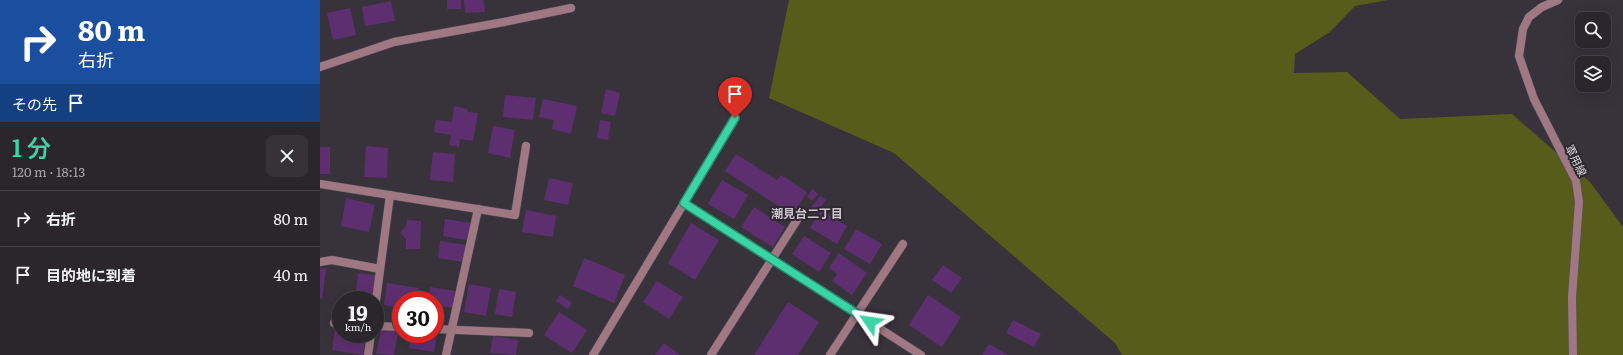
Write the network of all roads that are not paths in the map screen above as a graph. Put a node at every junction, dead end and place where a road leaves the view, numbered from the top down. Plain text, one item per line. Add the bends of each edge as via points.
1 (1558, 0) edge
2 (571, 8) dead end
3 (320, 67) edge
4 (735, 118) dead end
5 (526, 146) dead end
6 (320, 184) edge
7 (390, 195) junction
8 (684, 203) junction
9 (478, 209) junction
10 (797, 220) dead end
11 (903, 244) dead end
12 (772, 259) junction
13 (320, 262) edge
14 (380, 269) junction
15 (377, 291) edge
16 (857, 314) junction
17 (444, 330) edge
18 (452, 330) junction
19 (529, 333) dead end
20 (370, 343) edge
21 (368, 355) edge
22 (446, 355) edge
23 (594, 355) edge
24 (711, 355) edge
25 (830, 355) edge
26 (922, 355) edge
27 (1574, 355) edge

1 - 27 street, 軍用線 via 1542,7 1529,17 1523,29 1520,56 1534,99 1576,180 1579,202 1572,297
2 - 3 street via 394,42
4 - 8 street
5 - 9 street via 515,215
6 - 7 street
7 - 9 street
7 - 14 street
8 - 12 street
8 - 23 street
9 - 18 street
10 - 12 street
11 - 16 street
12 - 16 street
12 - 24 street
13 - 14 street via 332,260
14 - 15 street
16 - 25 street
16 - 26 street
17 - 18 street
18 - 19 street
18 - 22 street
20 - 21 street

